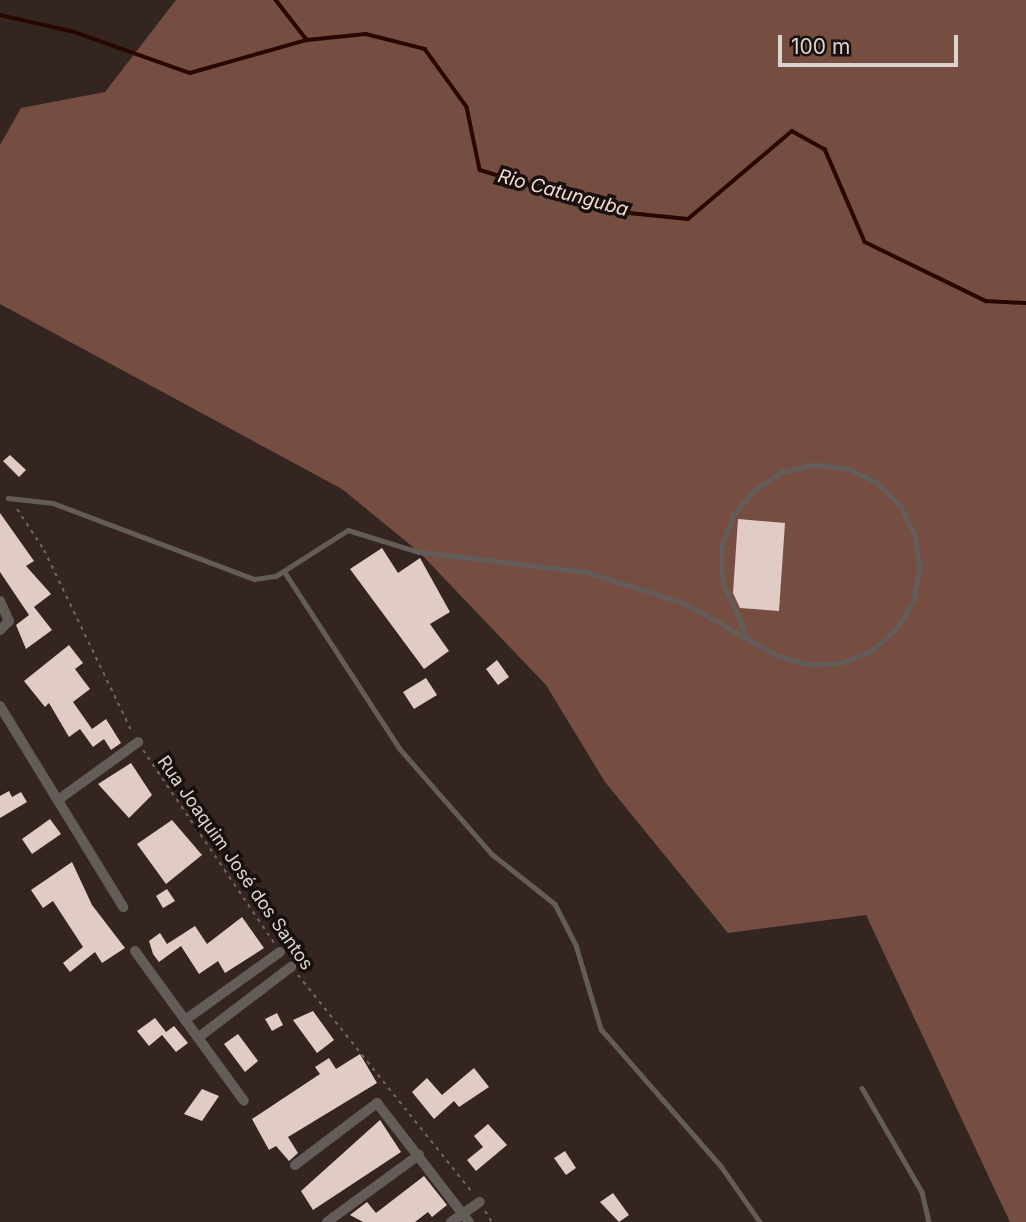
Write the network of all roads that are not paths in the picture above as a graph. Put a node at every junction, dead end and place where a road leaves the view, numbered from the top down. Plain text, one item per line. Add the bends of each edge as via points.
1 (8, 498) road end
2 (284, 571) junction
3 (0, 601) edge
4 (0, 630) edge
5 (747, 634) junction
6 (0, 706) edge
7 (138, 742) road end
8 (58, 800) junction
9 (122, 907) dead end
10 (135, 951) dead end
11 (280, 952) road end
12 (291, 967) road end
13 (186, 1020) junction
14 (199, 1037) junction
15 (862, 1088) dead end
16 (244, 1101) dead end
17 (419, 1154) junction
18 (295, 1165) dead end
19 (480, 1202) road end
20 (466, 1218) edge
21 (327, 1222) edge
22 (451, 1222) edge
23 (760, 1222) edge
24 (929, 1222) edge

1 - 2 lane via 53,503 238,575 264,579
2 - 5 lane via 331,535 354,530 419,552 586,572 684,603
2 - 23 lane via 400,749 492,854 555,904 576,946 601,1029 721,1166
3 - 4 street via 9,621
5 - 5 lane via 722,580 722,546 734,515 755,489 783,472 815,465 848,469 877,483 901,507 915,536 919,569 913,601 896,629 871,651 841,663 809,665 778,656
6 - 8 street
7 - 8 street
8 - 9 street
10 - 13 street
11 - 13 street
12 - 14 street
13 - 14 street
14 - 16 street
15 - 24 lane via 922,1192
17 - 18 street via 376,1103
17 - 20 street
17 - 21 street
19 - 20 street
20 - 22 street

